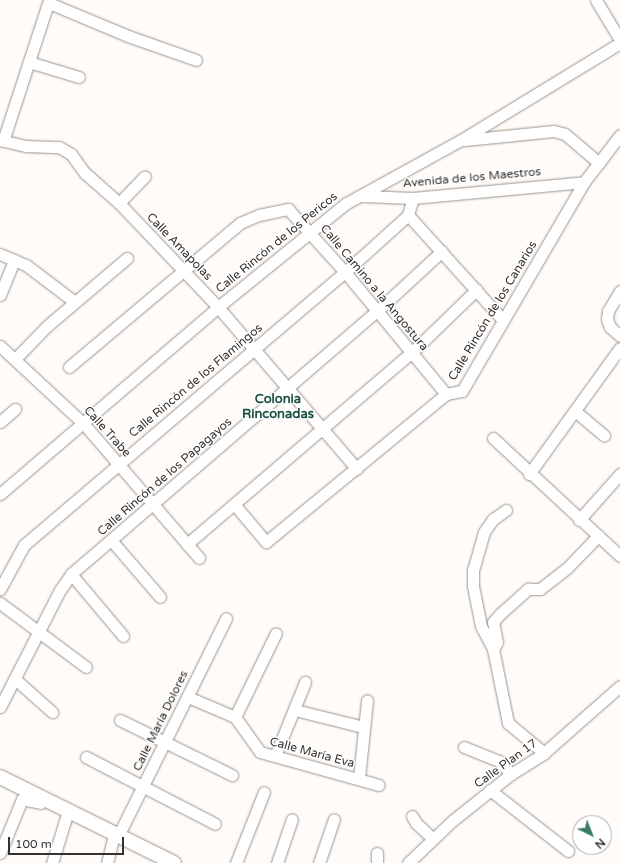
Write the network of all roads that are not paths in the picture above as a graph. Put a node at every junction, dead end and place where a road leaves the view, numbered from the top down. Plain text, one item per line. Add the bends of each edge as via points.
1 (596, 0) edge
2 (49, 1) edge
3 (620, 40) edge
4 (620, 43) edge
5 (196, 60) dead end
6 (29, 62) junction
7 (79, 77) dead end
8 (620, 135) edge
9 (461, 140) junction
10 (1, 141) edge
11 (599, 163) junction
12 (145, 176) dead end
13 (584, 182) junction
14 (361, 196) junction
15 (414, 198) junction
16 (119, 203) junction
17 (408, 215) junction
18 (310, 232) junction
19 (442, 251) junction
20 (0, 254) edge
21 (127, 258) dead end
22 (14, 260) junction
23 (183, 270) junction
24 (345, 272) junction
25 (476, 290) junction
26 (620, 291) edge
27 (0, 295) edge
28 (75, 302) junction
29 (218, 307) junction
30 (377, 311) junction
31 (503, 320) junction
32 (620, 336) edge
33 (0, 346) edge
34 (620, 348) edge
35 (254, 349) junction
36 (411, 353) junction
37 (15, 359) junction
38 (68, 367) dead end
39 (288, 388) junction
40 (446, 394) junction
41 (15, 409) dead end
42 (575, 411) junction
43 (0, 422) edge
44 (83, 423) junction
45 (322, 428) junction
46 (604, 435) dead end
47 (493, 438) dead end
48 (119, 464) junction
49 (357, 469) junction
50 (529, 474) junction
51 (620, 474) edge
52 (0, 494) edge
53 (152, 504) junction
54 (234, 504) junction
55 (506, 510) dead end
56 (579, 520) junction
57 (598, 536) junction
58 (111, 540) junction
59 (187, 544) junction
60 (620, 556) edge
61 (199, 558) dead end
62 (71, 574) junction
63 (0, 589) edge
64 (160, 597) dead end
65 (0, 602) edge
66 (477, 609) junction
67 (226, 618) dead end
68 (493, 622) junction
69 (39, 630) junction
70 (276, 633) dead end
71 (123, 636) dead end
72 (493, 650) junction
73 (86, 667) dead end
74 (15, 679) junction
75 (305, 682) dead end
76 (620, 686) edge
77 (188, 697) junction
78 (367, 700) dead end
79 (0, 707) edge
80 (295, 710) junction
81 (52, 712) dead end
82 (235, 717) junction
83 (120, 720) dead end
84 (363, 727) junction
85 (167, 741) junction
86 (464, 747) dead end
87 (544, 753) junction
88 (275, 756) junction
89 (86, 757) dead end
90 (510, 774) junction
91 (232, 775) dead end
92 (0, 777) edge
93 (359, 778) junction
94 (379, 784) dead end
95 (143, 786) junction
96 (20, 787) junction
97 (490, 790) junction
98 (264, 792) dead end
99 (47, 801) junction
100 (18, 805) junction
101 (68, 811) junction
102 (412, 816) dead end
103 (292, 818) dead end
104 (334, 819) dead end
105 (215, 824) dead end
106 (116, 835) junction
107 (433, 839) junction
108 (568, 851) dead end
109 (0, 853) edge
110 (156, 859) edge
111 (52, 863) edge
112 (107, 863) edge
113 (174, 863) edge
114 (236, 863) edge
115 (277, 863) edge
116 (319, 863) edge
117 (408, 863) edge

1 - 3 street
2 - 5 street via 128,36
2 - 6 street
4 - 9 street, Calle Rincón de los Pericos
6 - 7 street
6 - 10 street
8 - 11 street, Calle Rincón de los Canarios
9 - 11 street via 554,131 565,134
9 - 14 street, Calle Rincón de los Pericos
10 - 16 street, Calle Amapolas via 26,146 59,147 71,154 85,173
11 - 13 street, Calle Rincón de los Canarios
12 - 16 street
13 - 15 street, Avenida de los Maestros
13 - 31 street, Calle Rincón de los Canarios
14 - 15 street, Avenida de los Maestros
14 - 18 street, Calle Rincón de los Pericos via 344,204
15 - 17 street, Calle Rincón de los Flamingos
16 - 23 street, Calle Amapolas
17 - 19 street
17 - 24 street, Calle Rincón de los Flamingos
18 - 23 street, Calle Camino a la Angostura via 288,209 275,211 240,223
18 - 24 street, Calle Camino a la Angostura
18 - 29 street, Calle Rincón de los Pericos
19 - 25 street
19 - 30 street, Calle Rincón de los Papagayos
20 - 22 street
21 - 28 street
22 - 27 street
22 - 28 street via 60,288
23 - 29 street, Calle Amapolas
23 - 38 street
24 - 30 street, Calle Camino a la Angostura
24 - 35 street, Calle Rincón de los Flamingos
25 - 31 street
25 - 36 street
26 - 32 street via 608,311 607,319 610,327
28 - 37 street
29 - 35 street, Calle Amapolas
29 - 44 street, Calle Rincón de los Pericos
30 - 36 street, Calle Camino a la Angostura
30 - 39 street, Calle Rincón de los Papagayos
31 - 40 street, Calle Rincón de los Canarios via 462,391
33 - 37 street, Calle Trabe
34 - 42 street
35 - 39 street, Calle Amapolas
35 - 48 street, Calle Rincón de los Flamingos
36 - 40 street, Calle Camino a la Angostura
36 - 45 street
37 - 44 street, Calle Trabe
39 - 45 street, Calle Amapolas
39 - 53 street, Calle Rincón de los Papagayos
40 - 49 street, Calle Rincón de los Canarios
41 - 43 street
42 - 46 street
42 - 50 street
44 - 48 street, Calle Trabe
44 - 52 street, Calle Rincón de los Pericos
45 - 49 street, Calle Amapolas
45 - 54 street
47 - 50 street
48 - 53 street, Calle Trabe
48 - 63 street, Calle Rincón de los Flamingos via 24,545
49 - 54 street, Calle Rincón de los Canarios via 266,542
50 - 56 street
51 - 56 street
53 - 58 street, Calle Rincón de los Papagayos
53 - 59 street, Calle Trabe
54 - 59 street
55 - 66 street via 493,519 484,532 473,570
56 - 57 street
57 - 60 street
57 - 68 street via 567,568 540,589 528,589
58 - 62 street, Calle Rincón de los Papagayos
58 - 64 street
59 - 61 street, Calle Trabe
62 - 69 street, Calle Rincón de los Papagayos
62 - 71 street
65 - 69 street
66 - 68 street
66 - 72 street via 481,626
67 - 77 street, Calle María Dolores
68 - 72 street via 497,642
69 - 73 street
69 - 74 street, Calle Rincón de los Papagayos
70 - 82 street
72 - 87 street via 508,723
74 - 79 street, Calle Rincón de los Papagayos
74 - 81 street
75 - 80 street
76 - 87 street, Calle Plan 17
77 - 82 street
77 - 85 street, Calle María Dolores
78 - 84 street
80 - 84 street
80 - 88 street
82 - 88 street, Calle María Eva via 260,752
83 - 85 street
84 - 93 street
85 - 91 street
85 - 95 street, Calle María Dolores
86 - 90 street via 499,760
87 - 90 street, Calle Plan 17
88 - 93 street, Calle María Eva
89 - 95 street
90 - 97 street, Calle Plan 17
92 - 96 main road
93 - 94 street, Calle María Eva
95 - 105 street
95 - 106 street, Calle María Dolores
96 - 99 main road
96 - 100 street via 15,796
97 - 107 street, Calle Plan 17
97 - 108 street
98 - 114 street
99 - 100 street via 41,803 24,798
99 - 101 main road
100 - 109 street
101 - 106 main road
101 - 111 street
102 - 107 street
103 - 115 street
104 - 116 street
106 - 110 main road
106 - 112 street, Calle María Dolores
107 - 117 street, Calle Plan 17
110 - 113 main road

